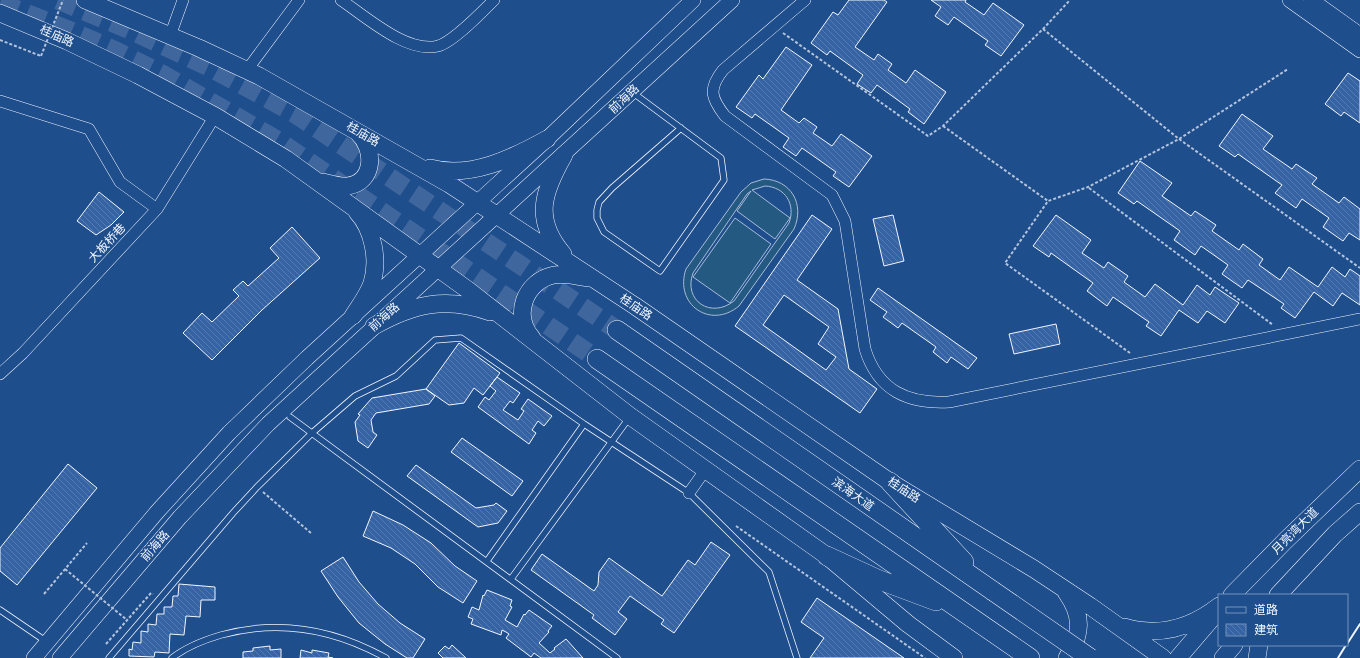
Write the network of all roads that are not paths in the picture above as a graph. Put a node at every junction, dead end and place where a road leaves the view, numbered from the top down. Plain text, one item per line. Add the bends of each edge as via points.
1 (85, 0) edge
2 (184, 0) edge
3 (298, 0) edge
4 (341, 0) edge
5 (494, 0) edge
6 (693, 0) edge
7 (732, 0) edge
8 (805, 0) edge
9 (1290, 0) edge
10 (1311, 0) edge
11 (0, 13) edge
12 (1360, 35) edge
13 (170, 36) junction
14 (1360, 50) edge
15 (247, 70) junction
16 (632, 92) junction
17 (0, 101) edge
18 (215, 116) junction
19 (351, 127) junction
20 (681, 128) junction
21 (547, 139) junction
22 (564, 155) junction
23 (416, 164) junction
24 (316, 180) junction
25 (347, 202) junction
26 (478, 202) junction
27 (157, 209) junction
28 (498, 215) junction
29 (420, 255) junction
30 (438, 268) junction
31 (577, 269) junction
32 (592, 279) junction
33 (353, 316) junction
34 (1360, 319) edge
35 (508, 322) junction
36 (374, 326) junction
37 (617, 330) tunnel mouth
38 (539, 346) junction
39 (597, 359) tunnel mouth
40 (0, 374) edge
41 (630, 416) junction
42 (290, 417) dead end
43 (584, 424) junction
44 (312, 433) junction
45 (612, 442) junction
46 (706, 469) junction
47 (1360, 469) edge
48 (890, 482) junction
49 (689, 493) junction
50 (1360, 512) edge
51 (827, 556) junction
52 (487, 561) junction
53 (511, 579) junction
54 (1064, 588) junction
55 (993, 591) junction
56 (1233, 594) edge
57 (1279, 594) edge
58 (1218, 607) edge
59 (0, 610) edge
60 (1218, 611) edge
61 (1108, 618) junction
62 (973, 619) junction
63 (47, 643) junction
64 (1233, 646) edge
65 (1259, 646) edge
66 (34, 658) edge
67 (60, 658) edge
68 (109, 658) edge
69 (172, 658) edge
70 (386, 658) edge
71 (617, 658) edge
72 (798, 658) edge
73 (954, 658) edge
74 (1030, 658) edge
75 (1067, 658) edge
76 (1090, 658) edge
77 (1163, 658) edge
78 (1178, 658) edge
79 (1223, 658) edge
80 (1257, 658) edge

1 - 13 main road, 桂庙路
2 - 13 street
3 - 15 street
4 - 5 street via 398,39 418,47 438,46 444,43
6 - 21 main road, 前海路
7 - 16 main road, 前海路
8 - 34 street via 723,70 715,80 712,95 725,116 820,184 836,200 845,221 869,363 879,378 904,397 919,401 949,402
9 - 14 main road
10 - 12 main road
11 - 18 main road, 桂庙路 via 104,58
13 - 15 main road, 桂庙路
15 - 19 main road, 桂庙路
16 - 20 lane
16 - 22 main road, 前海路
17 - 27 street via 89,129 120,182
18 - 24 main road, 桂庙路 via 264,144
18 - 27 street, 大板桥巷
19 - 23 main road, 桂庙路
19 - 24 main road via 362,136 368,146 371,156 366,174 359,182 348,186
20 - 20 lane via 612,188 599,202 597,210 597,218 604,232 660,271 724,180 721,158
21 - 23 main road via 502,161 473,169 447,171
21 - 26 main road, 前海路
22 - 28 main road, 前海路
22 - 31 main road via 546,195 543,214 555,245
23 - 26 main road, 桂庙路
24 - 25 main road, 桂庙路
25 - 29 main road, 桂庙路
25 - 33 main road via 360,216 369,232 374,264 372,282 366,297
26 - 28 main road, 桂庙路
26 - 29 main road, 前海路
27 - 40 street, 大板桥巷
28 - 30 main road, 前海路
28 - 31 main road, 桂庙路
29 - 30 main road, 桂庙路
29 - 33 main road, 前海路
30 - 35 main road, 桂庙路
30 - 36 main road, 前海路
31 - 32 main road, 桂庙路
32 - 38 main road via 570,274 555,275 543,278 529,291 522,310 522,320 528,333
32 - 48 main road, 桂庙路
33 - 63 main road, 前海路 via 229,433 152,517
35 - 36 main road via 490,311 474,306 443,303 417,306
35 - 38 main road, 桂庙路
36 - 67 main road, 前海路 via 268,424 221,472
37 - 55 highway, 滨海大道
38 - 41 main road, 桂庙路
39 - 62 highway
41 - 45 lane
41 - 46 main road, 桂庙路
42 - 44 lane
43 - 44 lane via 461,338 435,340 396,376 355,396
43 - 45 lane
43 - 52 lane
44 - 52 lane
44 - 68 lane via 257,487
45 - 49 lane
45 - 53 lane
46 - 49 street
46 - 51 main road, 桂庙路
47 - 56 main road, 月亮湾大道 via 1313,512
48 - 54 main road, 桂庙路
48 - 55 highway
49 - 72 lane via 769,572
50 - 57 main road via 1335,534
51 - 62 highway
51 - 73 main road, 桂庙路 via 908,624
52 - 53 lane
53 - 71 lane
54 - 61 main road, 桂庙路
54 - 75 main road via 1078,614 1079,628
55 - 76 highway, 滨海大道, bridge
58 - 61 main road via 1194,622 1168,630 1137,630
59 - 63 lane
60 - 78 main road
61 - 77 main road, 桂庙路
62 - 74 highway
63 - 66 main road, 前海路
64 - 79 main road
65 - 80 main road
69 - 70 lane via 214,637 272,627 299,628 332,634

